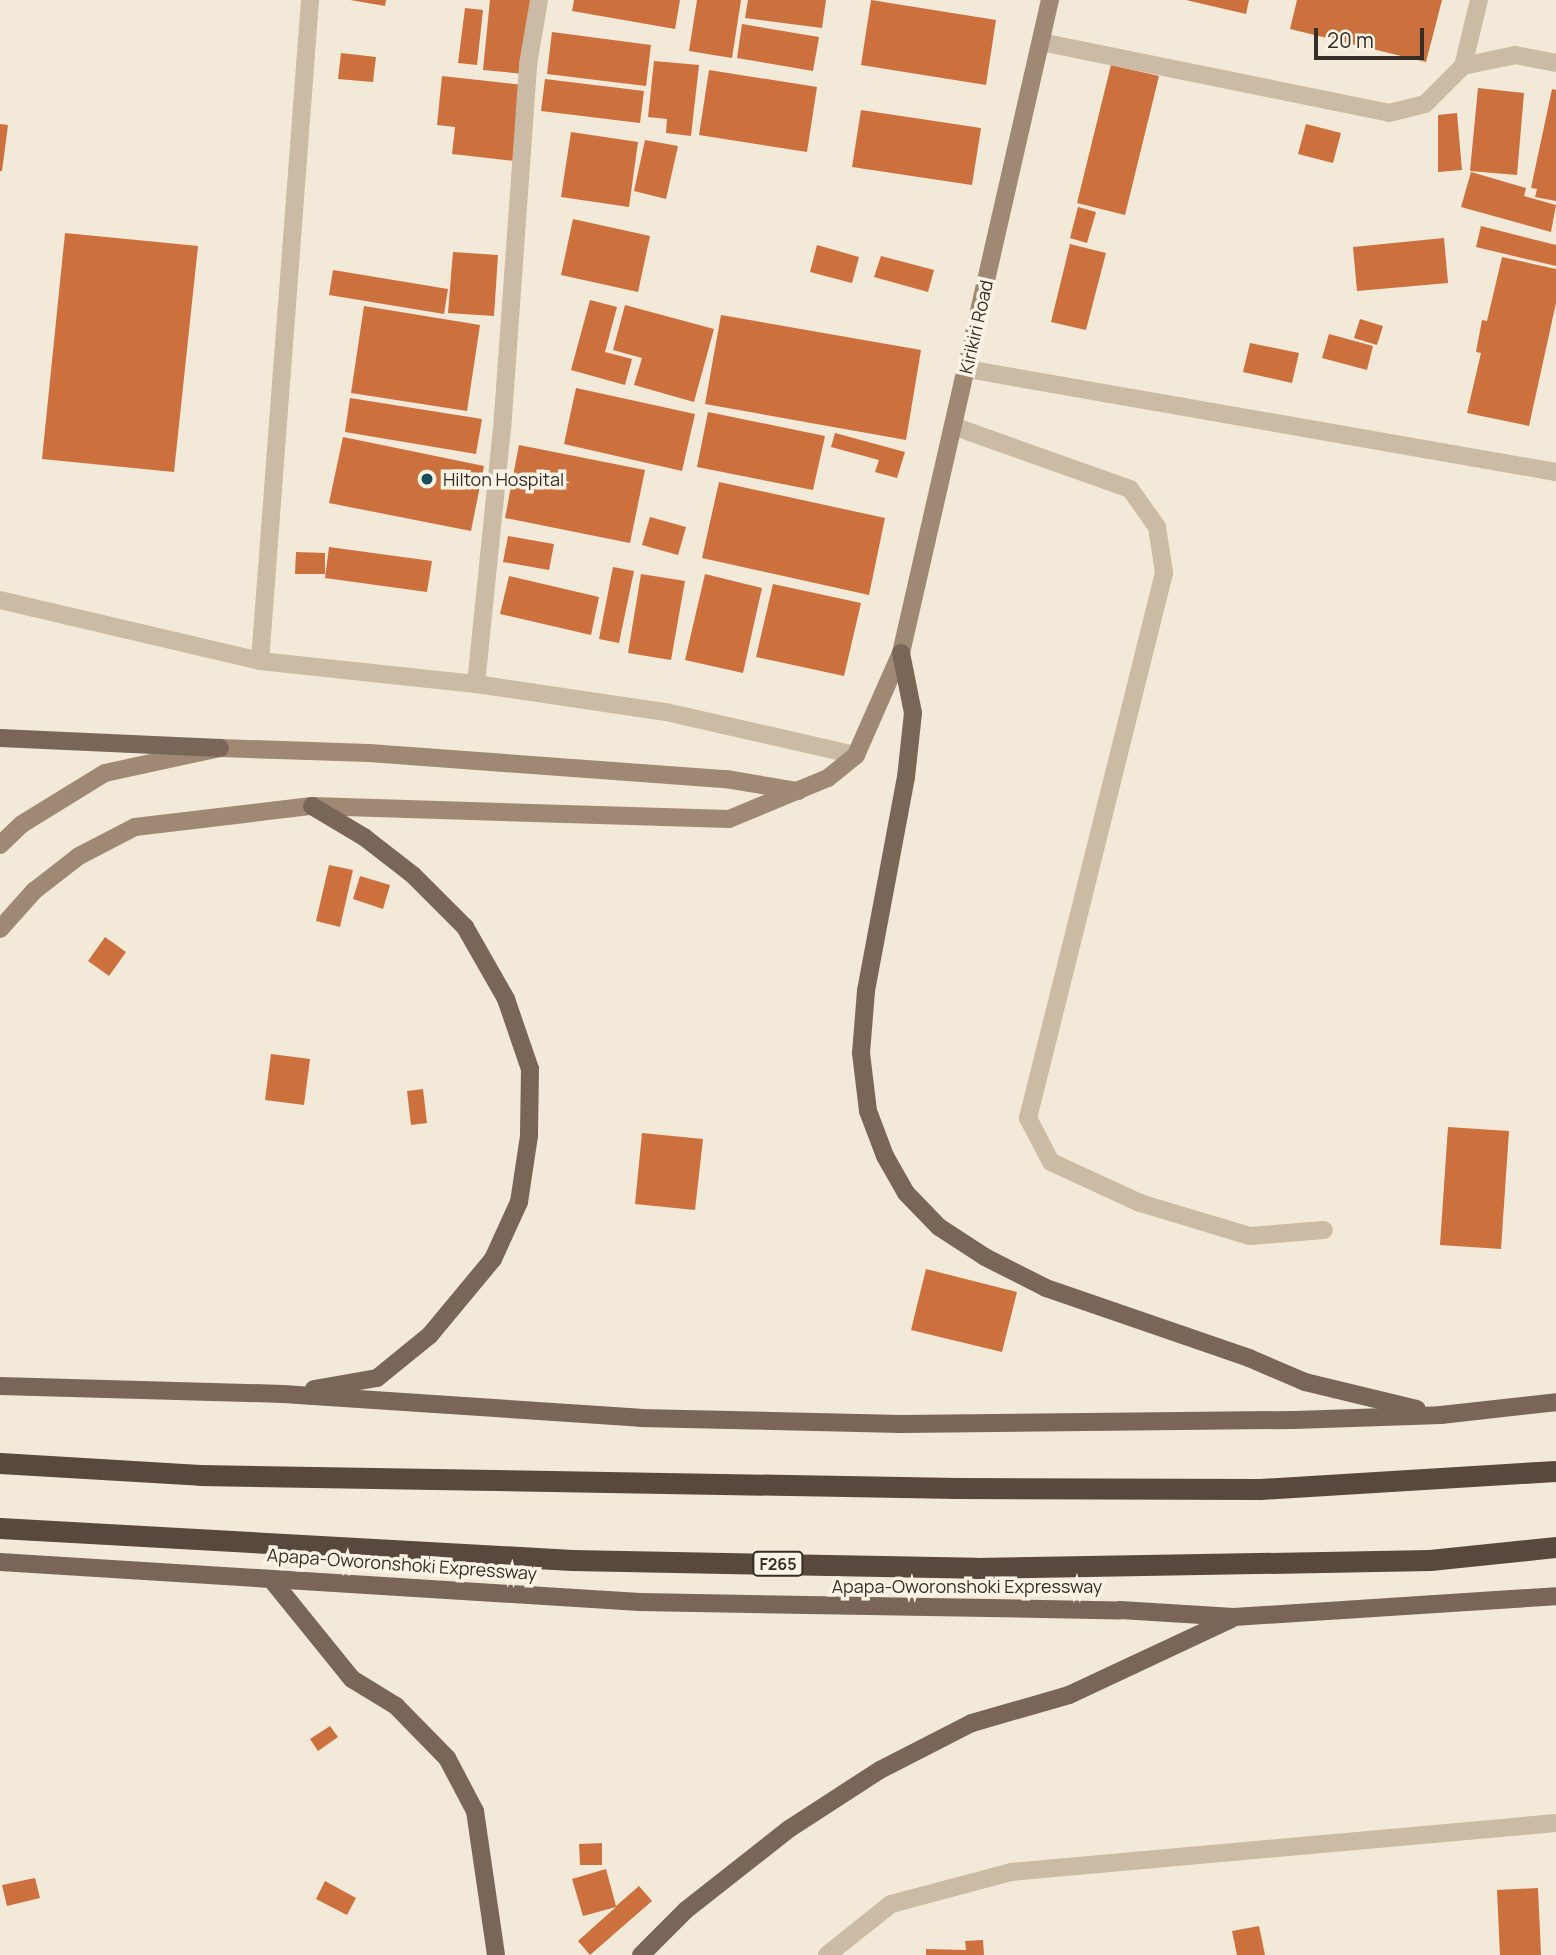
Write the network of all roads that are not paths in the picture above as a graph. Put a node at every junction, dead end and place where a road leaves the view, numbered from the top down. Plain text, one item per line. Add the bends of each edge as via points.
1 (310, 0) edge
2 (539, 0) edge
3 (1050, 0) edge
4 (1479, 0) edge
5 (1041, 42) junction
6 (1556, 63) edge
7 (1463, 66) junction
8 (967, 369) junction
9 (953, 426) junction
10 (1556, 472) edge
11 (0, 600) edge
12 (901, 653) junction
13 (260, 660) junction
14 (476, 684) junction
15 (0, 738) edge
16 (220, 748) junction
17 (856, 755) junction
18 (802, 792) junction
19 (312, 806) junction
20 (0, 845) edge
21 (0, 929) edge
22 (1325, 1230) dead end
23 (0, 1386) edge
24 (282, 1394) junction
25 (1556, 1402) edge
26 (1441, 1415) junction
27 (0, 1463) edge
28 (1556, 1471) edge
29 (0, 1528) edge
30 (1556, 1547) edge
31 (0, 1562) edge
32 (271, 1578) junction
33 (1556, 1596) edge
34 (1234, 1617) junction
35 (1556, 1823) edge
36 (496, 1955) edge
37 (641, 1955) edge
38 (827, 1955) edge

1 - 13 street
2 - 14 street via 528,64 502,430
3 - 5 main road, Kirikiri Road
4 - 7 street
5 - 7 street via 1389,113 1425,103
5 - 8 main road, Kirikiri Road
6 - 7 street via 1516,55
8 - 9 main road, Kirikiri Road
8 - 10 street
9 - 12 main road, Kirikiri Road
9 - 22 street via 1130,489 1157,527 1164,573 1028,1118 1051,1162 1140,1203 1250,1236
11 - 13 street
12 - 17 main road, Kirikiri Road
12 - 26 main road via 913,713 906,777 866,991 861,1053 869,1111 885,1156 906,1193 939,1227 1046,1288 1305,1382
13 - 14 street
14 - 17 street via 666,712
15 - 16 main road
16 - 18 main road via 369,753 699,777
16 - 20 main road via 105,773 22,824
17 - 18 main road
18 - 19 main road via 729,819
19 - 21 main road via 135,827 79,856 34,891
19 - 24 main road via 364,837 413,875 464,927 506,999 530,1069 529,1136 519,1202 493,1259 430,1335 377,1378
23 - 24 main road
24 - 26 main road via 640,1418 901,1424
25 - 26 main road
27 - 28 highway via 200,1475 957,1488 1261,1489
29 - 30 highway, Apapa-Oworonshoki Expressway / F265 via 572,1560 976,1568 1430,1560
31 - 32 main road, Apapa-Oworonshoki Expressway
32 - 34 main road, Apapa-Oworonshoki Expressway via 640,1602 1120,1610
32 - 36 main road via 352,1679 397,1706 447,1758 475,1811
33 - 34 main road, Apapa-Oworonshoki Expressway
34 - 37 main road via 1069,1695 972,1723 880,1770 789,1829 686,1910
35 - 38 street via 1011,1872 891,1903

